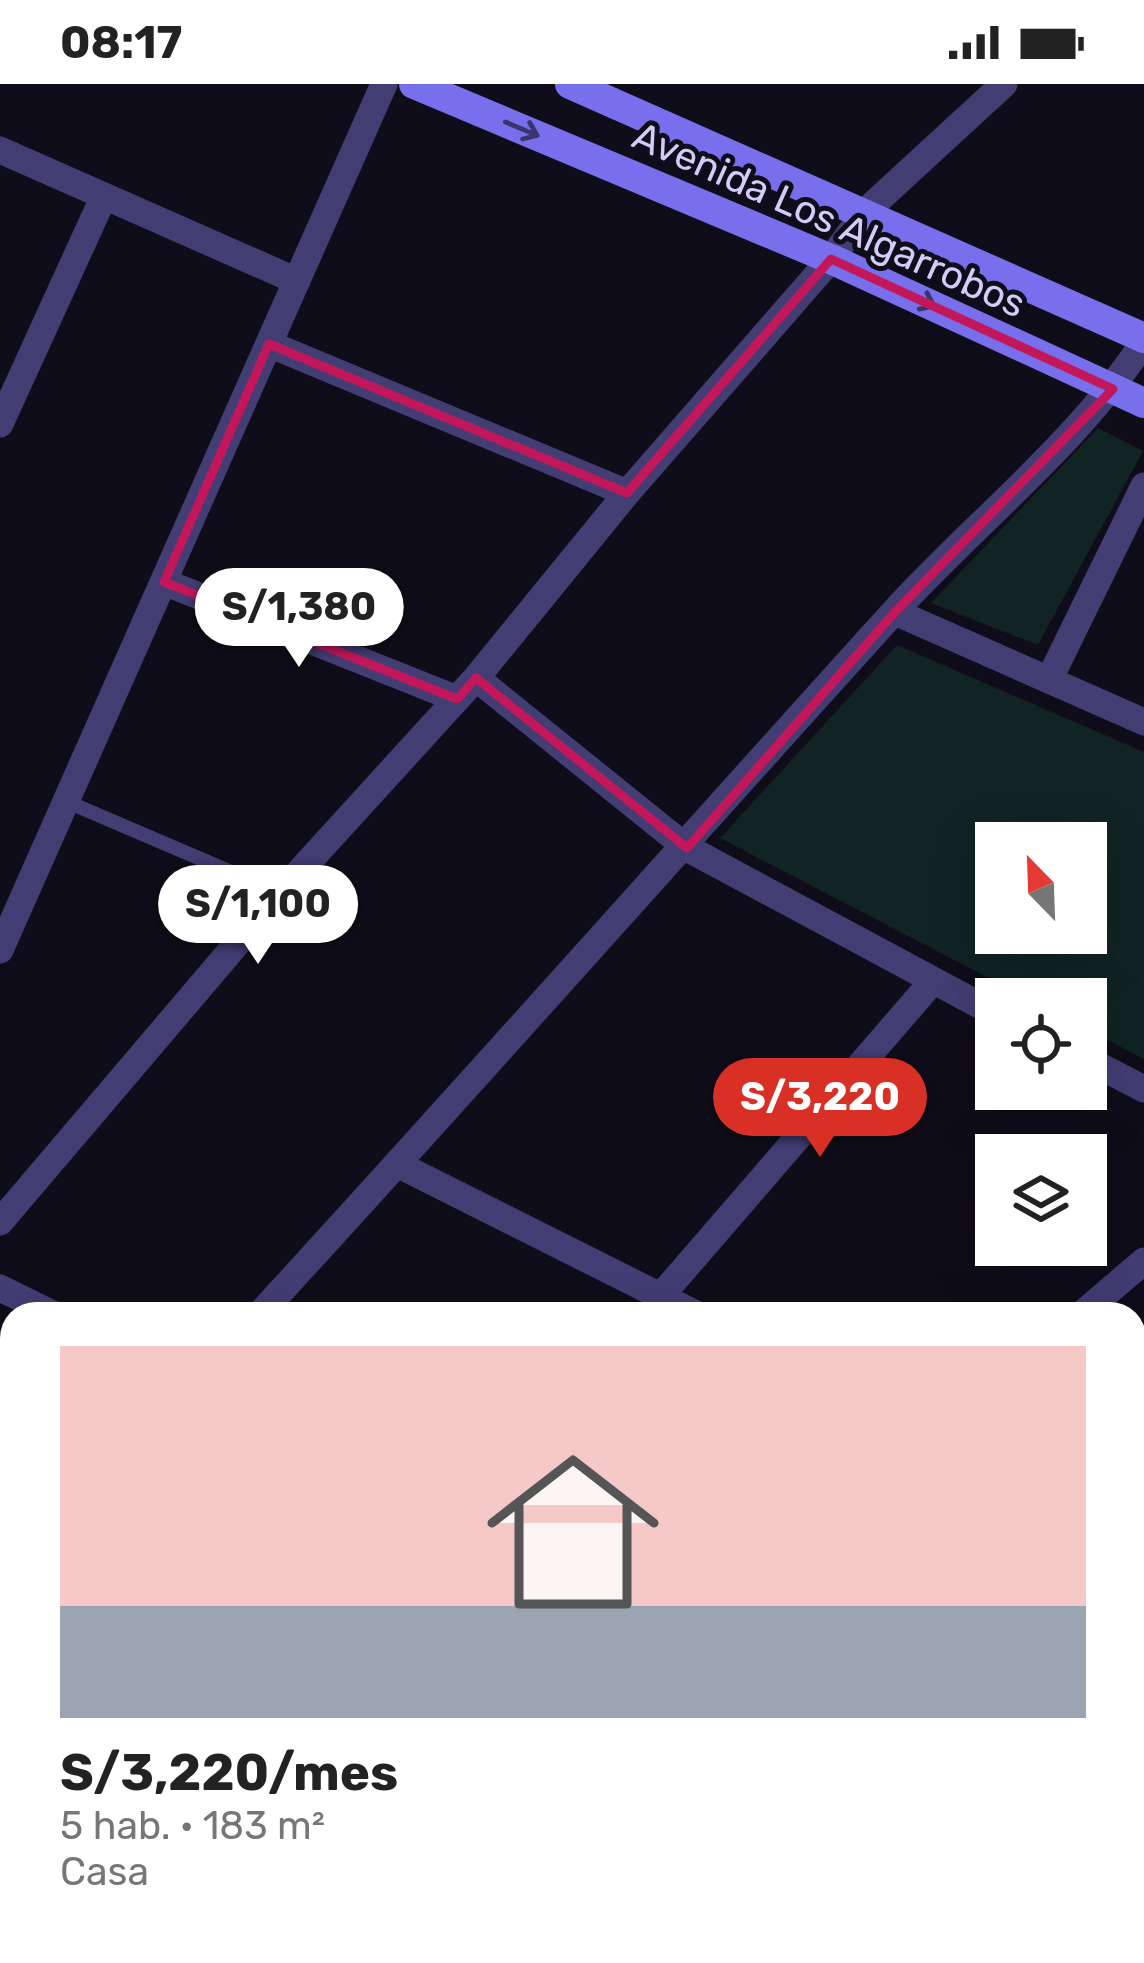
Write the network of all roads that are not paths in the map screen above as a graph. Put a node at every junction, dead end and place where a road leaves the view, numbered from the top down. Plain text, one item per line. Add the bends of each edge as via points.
1 (384, 84) edge
2 (414, 84) edge
3 (570, 84) edge
4 (1004, 84) edge
5 (0, 150) edge
6 (104, 196) junction
7 (866, 211) junction
8 (831, 259) junction
9 (297, 281) junction
10 (1144, 340) edge
11 (269, 344) junction
12 (1113, 389) junction
13 (1144, 403) edge
14 (0, 424) edge
15 (1144, 486) edge
16 (627, 493) junction
17 (164, 582) junction
18 (895, 612) junction
19 (476, 677) junction
20 (1049, 680) junction
21 (457, 699) junction
22 (1144, 722) edge
23 (63, 800) junction
24 (687, 848) junction
25 (280, 892) junction
26 (0, 950) edge
27 (932, 982) junction
28 (975, 1004) edge
29 (1107, 1070) edge
30 (1144, 1089) edge
31 (397, 1164) junction
32 (0, 1222) edge
33 (1144, 1261) edge
34 (0, 1288) edge
35 (660, 1297) junction
36 (29, 1302) edge
37 (271, 1302) edge
38 (671, 1302) edge
39 (1096, 1302) edge

1 - 9 street
2 -> 8 street, Avenida Los Algarrobos
3 - 7 street, Avenida Los Algarrobos
4 - 7 street
5 - 6 street
6 - 9 street
6 - 14 street
7 - 8 street
7 - 10 street, Avenida Los Algarrobos
8 -> 12 street, Avenida Los Algarrobos
8 - 16 street
9 - 11 street
10 - 12 street
11 - 16 street
11 - 17 street
12 - 13 street, Avenida Los Algarrobos
12 - 18 street
15 - 20 street
16 - 19 street
17 - 21 street
17 - 23 street
18 - 20 street
18 - 24 street
19 - 21 street
19 - 24 street
20 - 22 street
21 - 25 street
23 - 25 lane
23 - 26 street
24 - 27 street
24 - 31 street
25 - 32 street
27 - 28 street
27 - 35 street
29 - 30 street
31 - 35 street
31 - 37 street
33 - 39 street
34 - 36 street
35 - 38 street

